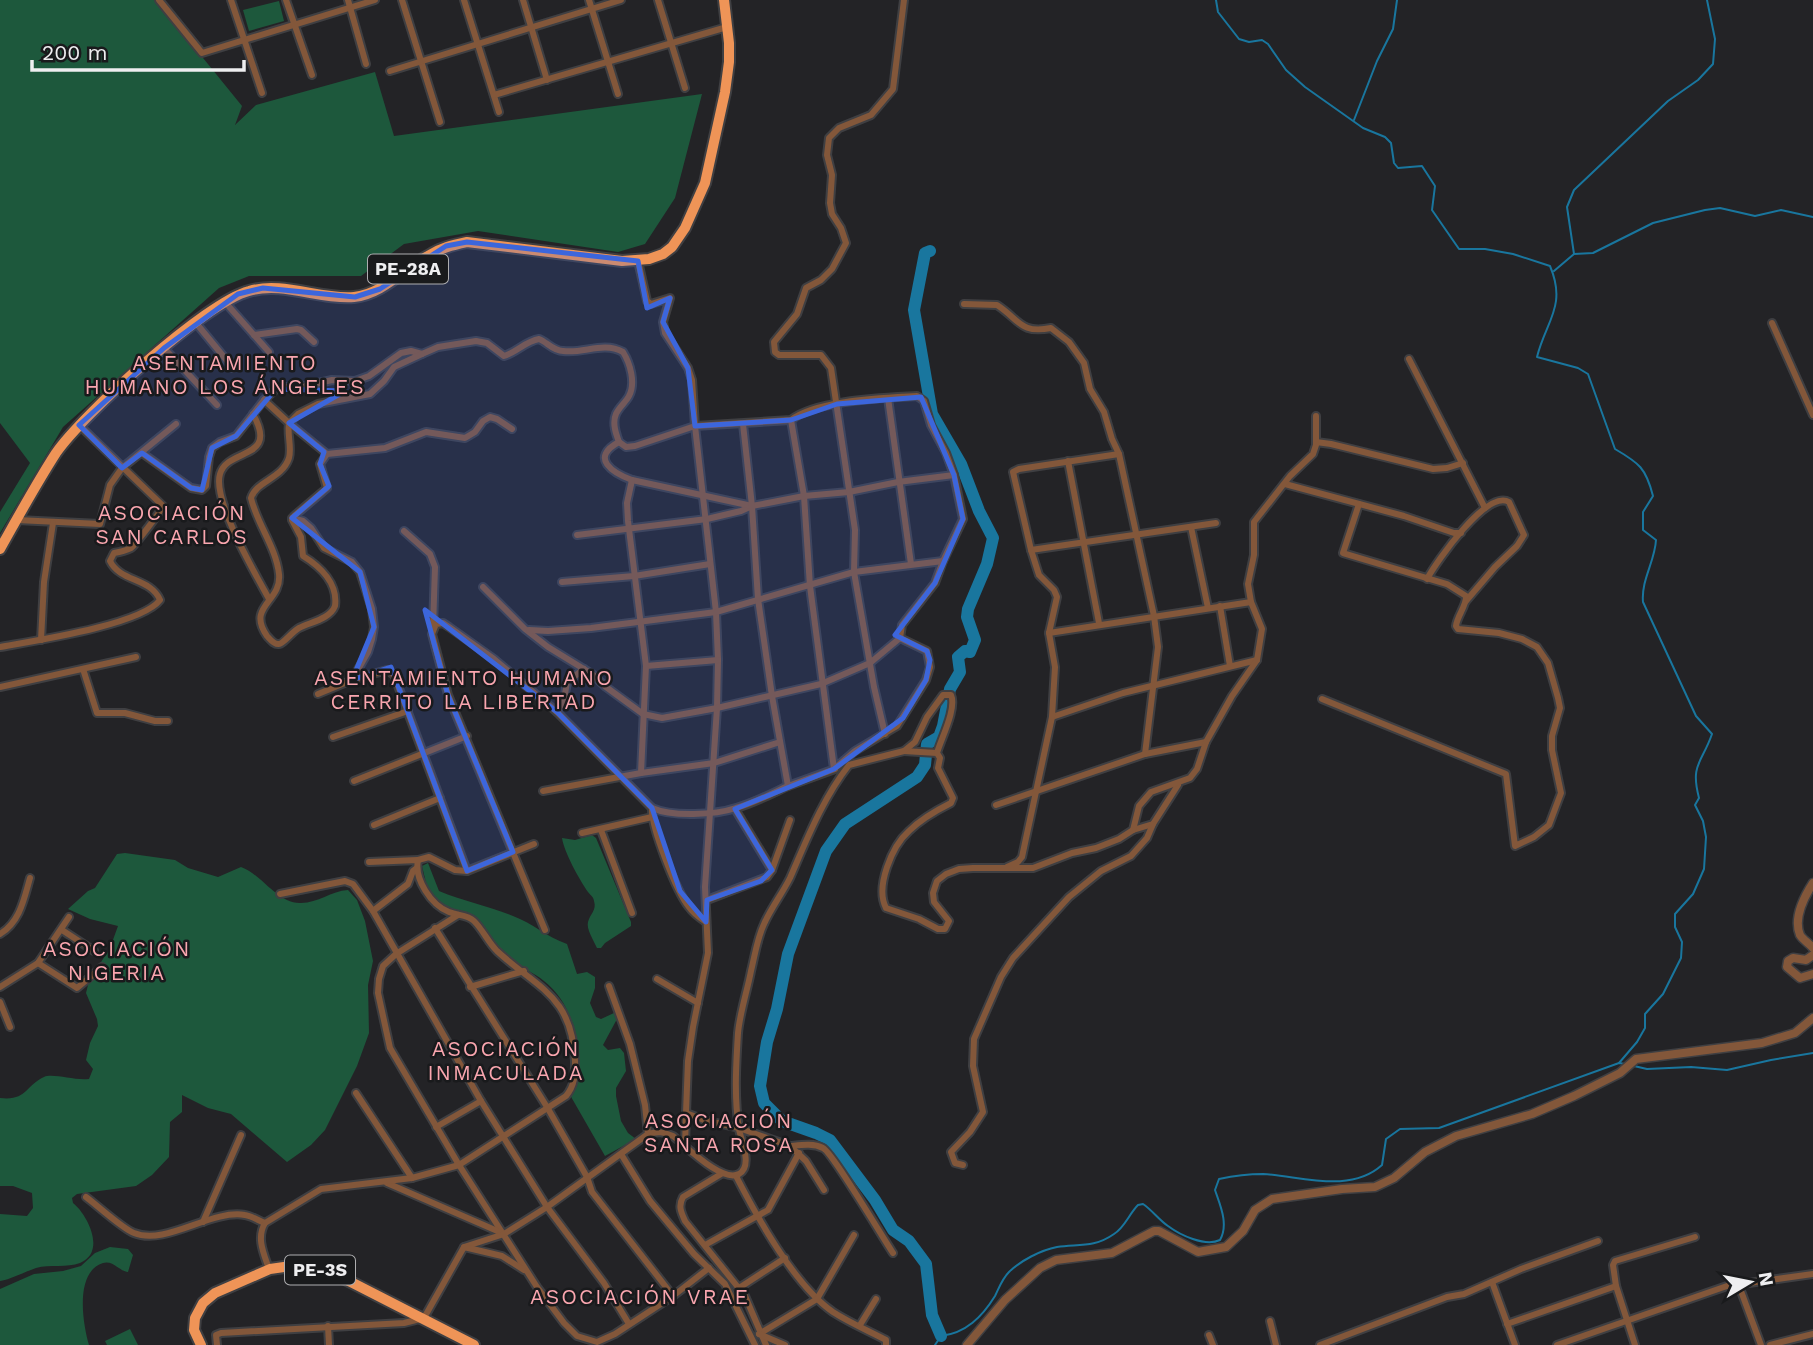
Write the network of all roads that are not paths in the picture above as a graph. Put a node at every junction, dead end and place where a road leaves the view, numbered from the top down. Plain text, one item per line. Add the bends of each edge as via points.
1 (159, 0) edge
2 (231, 0) edge
3 (286, 0) edge
4 (348, 0) edge
5 (375, 0) edge
6 (402, 0) edge
7 (464, 0) edge
8 (523, 0) edge
9 (589, 0) edge
10 (621, 0) edge
11 (658, 0) edge
12 (724, 0) edge
13 (904, 0) edge
14 (350, 8) junction
15 (592, 9) junction
16 (295, 23) junction
17 (729, 26) junction
18 (532, 29) junction
19 (245, 39) junction
20 (671, 42) junction
21 (479, 45) junction
22 (422, 63) junction
23 (608, 63) junction
24 (366, 64) dead end
25 (390, 71) dead end
26 (312, 75) dead end
27 (547, 80) junction
28 (685, 88) dead end
29 (262, 93) dead end
30 (494, 94) junction
31 (618, 94) dead end
32 (499, 112) dead end
33 (440, 122) dead end
34 (638, 261) junction
35 (224, 301) junction
36 (964, 304) dead end
37 (196, 323) junction
38 (1772, 323) dead end
39 (254, 335) junction
40 (314, 342) dead end
41 (164, 348) junction
42 (269, 352) dead end
43 (422, 354) junction
44 (1409, 359) dead end
45 (233, 368) dead end
46 (888, 398) junction
47 (264, 400) junction
48 (837, 404) junction
49 (217, 405) dead end
50 (253, 414) junction
51 (1813, 415) edge
52 (1316, 416) dead end
53 (791, 420) junction
54 (176, 424) dead end
55 (289, 424) junction
56 (743, 424) junction
57 (79, 425) junction
58 (695, 426) junction
59 (512, 429) dead end
60 (619, 442) junction
61 (1316, 442) junction
62 (142, 453) junction
63 (327, 454) junction
64 (1119, 454) junction
65 (1068, 461) junction
66 (1462, 463) junction
67 (122, 468) junction
68 (954, 475) junction
69 (632, 480) junction
70 (898, 482) junction
71 (1285, 484) junction
72 (849, 492) junction
73 (703, 496) junction
74 (804, 496) junction
75 (1359, 504) junction
76 (752, 506) junction
77 (1485, 508) junction
78 (292, 518) junction
79 (707, 519) junction
80 (17, 520) junction
81 (53, 523) junction
82 (1216, 523) dead end
83 (1191, 527) junction
84 (629, 529) junction
85 (404, 531) dead end
86 (1461, 533) junction
87 (577, 535) dead end
88 (1137, 536) junction
89 (1084, 541) junction
90 (0, 549) edge
91 (1031, 550) junction
92 (943, 561) junction
93 (710, 564) junction
94 (911, 564) junction
95 (854, 572) junction
96 (634, 576) junction
97 (1427, 579) junction
98 (562, 582) dead end
99 (810, 586) junction
100 (483, 587) dead end
101 (758, 598) junction
102 (270, 600) junction
103 (1466, 601) junction
104 (1251, 602) junction
105 (1220, 606) junction
106 (1208, 608) junction
107 (716, 612) junction
108 (1154, 617) junction
109 (640, 621) junction
110 (1099, 624) junction
111 (433, 628) junction
112 (525, 629) junction
113 (1049, 633) junction
114 (900, 638) junction
115 (41, 640) junction
116 (0, 647) edge
117 (136, 657) dead end
118 (718, 660) junction
119 (1257, 660) junction
120 (870, 663) junction
121 (646, 666) junction
122 (1230, 666) junction
123 (83, 669) junction
124 (584, 669) junction
125 (352, 680) junction
126 (821, 684) junction
127 (1155, 685) junction
128 (0, 687) edge
129 (318, 694) dead end
130 (772, 696) junction
131 (1322, 699) dead end
132 (717, 708) junction
133 (408, 711) junction
134 (557, 712) junction
135 (643, 714) junction
136 (1052, 717) junction
137 (168, 721) dead end
138 (885, 734) junction
139 (467, 736) junction
140 (333, 737) dead end
141 (1206, 742) junction
142 (780, 743) junction
143 (904, 751) junction
144 (937, 753) junction
145 (424, 754) junction
146 (1146, 754) junction
147 (713, 763) junction
148 (849, 765) junction
149 (834, 769) junction
150 (641, 773) junction
151 (620, 775) junction
152 (354, 781) dead end
153 (1179, 784) junction
154 (788, 786) junction
155 (543, 791) dead end
156 (1035, 792) junction
157 (440, 798) junction
158 (996, 805) dead end
159 (652, 808) junction
160 (735, 809) junction
161 (710, 811) junction
162 (652, 817) junction
163 (790, 820) dead end
164 (1153, 824) junction
165 (374, 825) dead end
166 (601, 830) junction
167 (1133, 830) junction
168 (582, 833) dead end
169 (534, 844) dead end
170 (513, 852) junction
171 (369, 862) dead end
172 (417, 864) junction
173 (1004, 869) junction
174 (772, 870) junction
175 (467, 871) junction
176 (30, 878) dead end
177 (1813, 883) edge
178 (280, 894) dead end
179 (707, 900) junction
180 (373, 911) junction
181 (632, 913) dead end
182 (458, 915) junction
183 (69, 917) dead end
184 (706, 922) junction
185 (435, 928) junction
186 (62, 930) junction
187 (545, 930) dead end
188 (0, 934) edge
189 (1813, 948) edge
190 (94, 951) dead end
191 (396, 954) junction
192 (1813, 955) edge
193 (38, 963) junction
194 (102, 967) dead end
195 (524, 971) junction
196 (1813, 974) edge
197 (657, 979) dead end
198 (471, 986) junction
199 (609, 986) dead end
200 (0, 987) edge
201 (0, 1002) edge
202 (698, 1003) junction
203 (1813, 1018) edge
204 (10, 1027) dead end
205 (356, 1093) dead end
206 (481, 1101) junction
207 (547, 1107) junction
208 (686, 1113) junction
209 (436, 1127) junction
210 (739, 1128) junction
211 (648, 1134) junction
212 (241, 1135) dead end
213 (503, 1136) junction
214 (685, 1146) junction
215 (790, 1146) junction
216 (799, 1153) junction
217 (621, 1154) junction
218 (459, 1165) junction
219 (963, 1165) dead end
220 (721, 1174) junction
221 (736, 1176) junction
222 (587, 1177) junction
223 (412, 1178) junction
224 (387, 1182) junction
225 (824, 1190) dead end
226 (86, 1197) dead end
227 (547, 1207) junction
228 (757, 1214) junction
229 (203, 1222) junction
230 (265, 1223) junction
231 (504, 1234) junction
232 (854, 1235) dead end
233 (1695, 1237) dead end
234 (1598, 1241) dead end
235 (705, 1245) junction
236 (464, 1247) junction
237 (893, 1253) dead end
238 (785, 1258) junction
239 (709, 1268) junction
240 (269, 1269) junction
241 (527, 1272) junction
242 (1813, 1274) edge
243 (1492, 1282) junction
244 (1738, 1283) junction
245 (1616, 1286) junction
246 (739, 1288) junction
247 (673, 1296) junction
248 (817, 1299) junction
249 (876, 1300) dead end
250 (406, 1317) junction
251 (424, 1318) junction
252 (1270, 1321) dead end
253 (1626, 1321) junction
254 (629, 1324) junction
255 (1507, 1324) junction
256 (860, 1325) junction
257 (327, 1326) junction
258 (759, 1334) junction
259 (1813, 1334) edge
260 (1209, 1335) dead end
261 (1347, 1335) junction
262 (201, 1345) edge
263 (217, 1345) edge
264 (328, 1345) edge
265 (474, 1345) edge
266 (755, 1345) edge
267 (766, 1345) edge
268 (785, 1345) edge
269 (886, 1345) edge
270 (967, 1345) edge
271 (1213, 1345) edge
272 (1276, 1345) edge
273 (1320, 1345) edge
274 (1347, 1345) edge
275 (1515, 1345) edge
276 (1557, 1345) edge
277 (1635, 1345) edge
278 (1760, 1345) edge
279 (1769, 1345) edge

1 - 19 street via 202,53
2 - 19 street
3 - 16 street
4 - 14 street
5 - 14 street
6 - 22 street
7 - 21 street
8 - 18 street
9 - 15 street
10 - 15 street
11 - 20 street
12 - 17 highway, PE-28A
13 - 48 street via 893,89 871,115 839,128 829,138 830,203 845,237 843,251 832,269 806,288 797,314 774,342 779,355 825,358
14 - 16 street
14 - 24 street
15 - 18 street
15 - 23 street
16 - 19 street
16 - 26 street
17 - 20 street
17 - 34 highway, PE-28A via 726,82 705,183 672,247
18 - 21 street
18 - 27 street
19 - 29 street
20 - 23 street
20 - 28 street
21 - 22 street
21 - 30 street
22 - 25 street
22 - 33 street
23 - 27 street
23 - 31 street
27 - 30 street
30 - 32 street
34 - 35 highway, PE-28A via 467,242 446,246 380,289 355,297 263,288
34 - 58 street via 647,301 670,298 663,322 692,380
35 - 37 highway, PE-28A
35 - 39 street
36 - 64 street via 997,305 1022,327 1033,331 1051,328 1069,342 1084,363 1090,389
37 - 41 highway, PE-28A
37 - 45 street
38 - 51 street
39 - 40 street via 297,329
39 - 42 street
41 - 49 street
41 - 57 highway, PE-28A
43 - 47 street via 401,353 355,381 280,388
43 - 55 street via 394,367 370,394 318,404
43 - 60 street via 476,341 504,356 538,339 557,351 618,349 628,362 632,383 614,422
44 - 66 street
46 - 48 street
46 - 68 street via 921,397
46 - 70 street
47 - 50 street
47 - 55 street
48 - 53 street
48 - 72 street
50 - 62 street via 233,439 212,449 202,490 191,488
50 - 102 street via 261,428 259,440 225,465 219,479 236,537
52 - 61 street
53 - 56 street
53 - 74 street
54 - 62 street
55 - 63 street
55 - 102 street via 289,459 251,498 278,568 277,590
56 - 58 street
56 - 76 street
57 - 67 street
57 - 80 highway, PE-28A via 57,452
58 - 60 street via 635,446
58 - 73 street
59 - 63 street via 490,417 465,438 426,432 384,448
60 - 69 street via 607,451 605,462
61 - 66 street via 1433,470
61 - 71 street via 1313,454
62 - 67 street
63 - 78 street via 320,464 327,488
64 - 65 street
64 - 88 street
65 - 89 street
65 - 91 street via 1013,472
66 - 77 street
67 - 81 street via 110,485 100,524
67 - 115 street via 163,506 136,543 114,553 110,561 117,572 148,586 158,595 158,603 129,619
68 - 70 street
68 - 92 street via 963,519
69 - 73 street
69 - 84 street via 627,503
70 - 72 street
70 - 94 street
71 - 75 street
71 - 104 street via 1254,522 1248,584
72 - 74 street
72 - 95 street via 855,530
73 - 76 street
73 - 79 street
74 - 76 street
74 - 99 street
75 - 86 street
75 - 97 street via 1343,553
76 - 79 street
76 - 101 street
77 - 86 street
77 - 103 street via 1499,499 1509,502 1524,535
78 - 102 street via 303,556 315,562 332,585 335,607 277,645 260,622 260,612
78 - 125 street via 311,528 324,548 352,562 367,588 374,626 368,652
79 - 84 street
79 - 93 street
80 - 81 street
80 - 90 highway, PE-28A
81 - 115 street
82 - 83 street
83 - 88 street
83 - 106 street
84 - 87 street
84 - 96 street
85 - 111 street via 433,559
86 - 97 street
88 - 89 street
88 - 108 street
89 - 91 street
89 - 110 street
91 - 113 street via 1039,575 1056,593
92 - 94 street
92 - 114 street via 935,583 902,625
93 - 96 street
93 - 107 street
94 - 95 street
95 - 99 street
95 - 120 street
96 - 98 street
96 - 109 street
97 - 103 street via 1462,592
99 - 101 street
99 - 126 street
100 - 112 street
101 - 107 street
101 - 130 street
103 - 131 street via 1457,618 1458,629 1522,639 1537,647 1548,663 1560,708 1552,750 1562,793 1544,830 1515,846 1508,778 1502,772
104 - 105 street
104 - 119 street via 1262,629
105 - 106 street
105 - 122 street
106 - 108 street
107 - 109 street
107 - 118 street
108 - 110 street
108 - 127 street via 1158,647
109 - 112 street via 548,631
109 - 121 street
110 - 113 street
111 - 134 street via 436,624 449,627
111 - 139 street via 448,695
112 - 124 street
113 - 136 street via 1055,667
114 - 120 street
114 - 138 street via 927,651 930,667 903,718
115 - 116 street
117 - 123 street
118 - 121 street
118 - 132 street
119 - 122 street
119 - 141 street
120 - 126 street
120 - 138 street
121 - 135 street
122 - 127 street
123 - 128 street
123 - 137 street via 95,712
124 - 134 street via 567,682
124 - 135 street
125 - 129 street
125 - 133 street via 391,671
126 - 130 street
126 - 149 street
127 - 136 street
127 - 146 street
130 - 132 street
130 - 142 street
132 - 135 street via 663,718
132 - 147 street
133 - 140 street
133 - 145 street
134 - 151 street
135 - 150 street
136 - 156 street
138 - 149 street
139 - 145 street
139 - 170 street
141 - 146 street
141 - 153 street via 1197,769
142 - 147 street
142 - 154 street
143 - 144 street
143 - 144 street via 915,742 935,705 949,694 954,703
143 - 148 street
144 - 173 street via 938,772 953,798 905,834 882,883 886,908 945,929 948,917 934,902 937,881 959,869
145 - 152 street
145 - 157 street
146 - 156 street
147 - 150 street
147 - 161 street
148 - 149 street
148 - 210 street via 821,809 756,947 739,1019 735,1080
149 - 154 street
150 - 151 street
151 - 155 street
151 - 159 street
153 - 164 street
153 - 167 street via 1157,789 1142,801
154 - 160 street
156 - 158 street
156 - 173 street via 1022,857
157 - 165 street
157 - 175 street
159 - 161 street via 665,814
159 - 162 street
160 - 161 street
160 - 174 street
161 - 179 street
162 - 166 street
162 - 184 street via 680,891
163 - 174 street
164 - 167 street
164 - 219 street via 1131,856 1101,871 1069,897 1001,977 974,1039 973,1066 983,1112 951,1152 955,1163
166 - 168 street
166 - 181 street
167 - 173 street via 1096,848 1032,868
169 - 170 street
170 - 175 street
170 - 187 street
171 - 172 street
172 - 175 street via 429,856
172 - 180 street via 408,884
172 - 182 street via 419,877 434,901
174 - 179 street via 761,881
176 - 188 street via 18,916
177 - 189 street via 1801,904 1799,928 1802,939
178 - 180 street via 349,881
179 - 184 street
180 - 191 street
182 - 185 street
182 - 195 street via 474,920 495,949
183 - 186 street
184 - 202 street via 708,953
185 - 191 street
185 - 198 street
186 - 190 street
186 - 193 street
191 - 206 street
191 - 209 street via 379,979 380,1009 390,1048
192 - 196 street via 1806,960 1793,958 1787,967 1800,978
193 - 194 street via 77,988
193 - 200 street
195 - 198 street
195 - 207 street via 557,1003 572,1035 572,1089
197 - 202 street
198 - 207 street
199 - 211 street via 630,1044
201 - 204 street
202 - 208 street via 688,1060
203 - 270 street via 1795,1033 1762,1043 1632,1062 1532,1114 1456,1136 1374,1187 1272,1199 1255,1210 1226,1247 1198,1252 1154,1231 1112,1253 1056,1260 1005,1300
205 - 223 street
206 - 209 street
206 - 213 street
207 - 213 street
207 - 222 street
208 - 210 street
208 - 214 street
209 - 218 street
210 - 215 street
210 - 221 street via 746,1168
211 - 214 street via 664,1132
211 - 217 street
212 - 229 street
213 - 218 street
213 - 227 street
214 - 220 street
215 - 216 street
215 - 237 street via 825,1148 833,1156
216 - 225 street
216 - 228 street via 768,1210
217 - 222 street
217 - 239 street via 650,1201
218 - 223 street
218 - 231 street
220 - 221 street
220 - 235 street via 680,1203 685,1221
221 - 228 street
222 - 227 street
222 - 247 street via 592,1192
223 - 224 street
224 - 230 street via 321,1189
224 - 231 street
226 - 229 street via 142,1236
227 - 231 street
227 - 254 street
228 - 235 street
228 - 238 street
229 - 230 street via 246,1215
230 - 240 street via 260,1236
231 - 236 street
231 - 241 street
232 - 248 street
233 - 245 street via 1615,1261
234 - 243 street
235 - 246 street
236 - 241 street via 502,1256
236 - 251 street
238 - 246 street
238 - 248 street
239 - 247 street
239 - 266 street via 725,1284
240 - 250 highway, PE-3S via 298,1265 322,1270
240 - 262 highway, PE-3S via 203,1303 194,1328
241 - 254 street via 564,1323 583,1339 607,1339
242 - 244 street
243 - 255 street
243 - 261 street
244 - 253 street
244 - 278 street
245 - 253 street
245 - 255 street
246 - 258 street
247 - 254 street
248 - 256 street
248 - 258 street
249 - 256 street
250 - 251 highway, PE-3S
250 - 257 street
251 - 265 highway, PE-3S
252 - 272 street
253 - 276 street
253 - 277 street
255 - 275 street
256 - 269 street via 886,1340
257 - 263 street via 221,1333 215,1339
257 - 264 street
258 - 267 street
258 - 268 street
259 - 279 street
260 - 271 street
261 - 273 street
261 - 274 street

